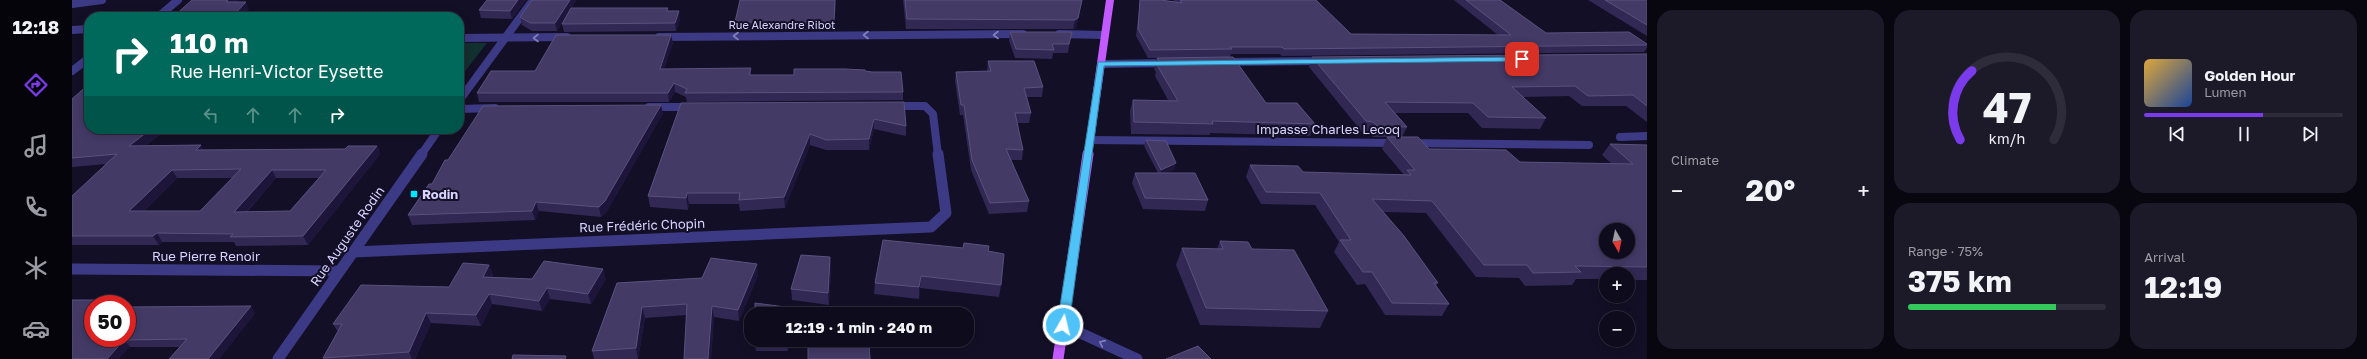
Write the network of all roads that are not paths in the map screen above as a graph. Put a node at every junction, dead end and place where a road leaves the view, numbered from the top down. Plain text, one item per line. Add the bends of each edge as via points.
1 (102, 0) edge
2 (178, 0) edge
3 (533, 0) edge
4 (1110, 0) edge
5 (72, 4) edge
6 (164, 12) edge
7 (84, 29) edge
8 (72, 30) edge
9 (1032, 34) edge
10 (1048, 34) edge
11 (1104, 35) junction
12 (577, 37) edge
13 (649, 37) edge
14 (464, 38) edge
15 (505, 38) junction
16 (1330, 61) edge
17 (84, 62) edge
18 (1212, 62) edge
19 (1180, 63) edge
20 (1101, 64) junction
21 (72, 71) edge
22 (464, 94) edge
23 (885, 106) edge
24 (638, 107) edge
25 (702, 107) edge
26 (503, 108) edge
27 (464, 109) edge
28 (436, 134) edge
29 (1647, 136) edge
30 (1620, 137) dead end
31 (1090, 140) junction
32 (1589, 144) dead end
33 (353, 252) junction
34 (72, 270) edge
35 (339, 271) junction
36 (1063, 325) junction
37 (278, 359) edge
38 (1058, 359) edge
39 (1137, 359) edge

1 - 5 street
2 - 6 street
3 - 15 street
4 - 11 main road
7 - 8 street
9 -> 13 street, Rue Alexandre Ribot
10 - 11 street
11 - 20 main road
12 -> 15 street
14 - 15 street
15 - 22 street
16 - 18 street
17 - 21 street
19 - 20 street
20 - 31 main road
23 - 33 street, Rue Frédéric Chopin via 924,106 933,114 946,213 931,227
24 - 25 street
26 - 27 street
28 - 33 street, Rue Auguste Rodin
29 - 30 street
31 - 32 street, Impasse Charles Lecoq
31 - 36 main road
33 - 35 street, Rue Auguste Rodin
34 - 35 street, Rue Pierre Renoir
35 - 37 street, Rue Auguste Rodin
36 - 38 main road
39 -> 36 street

